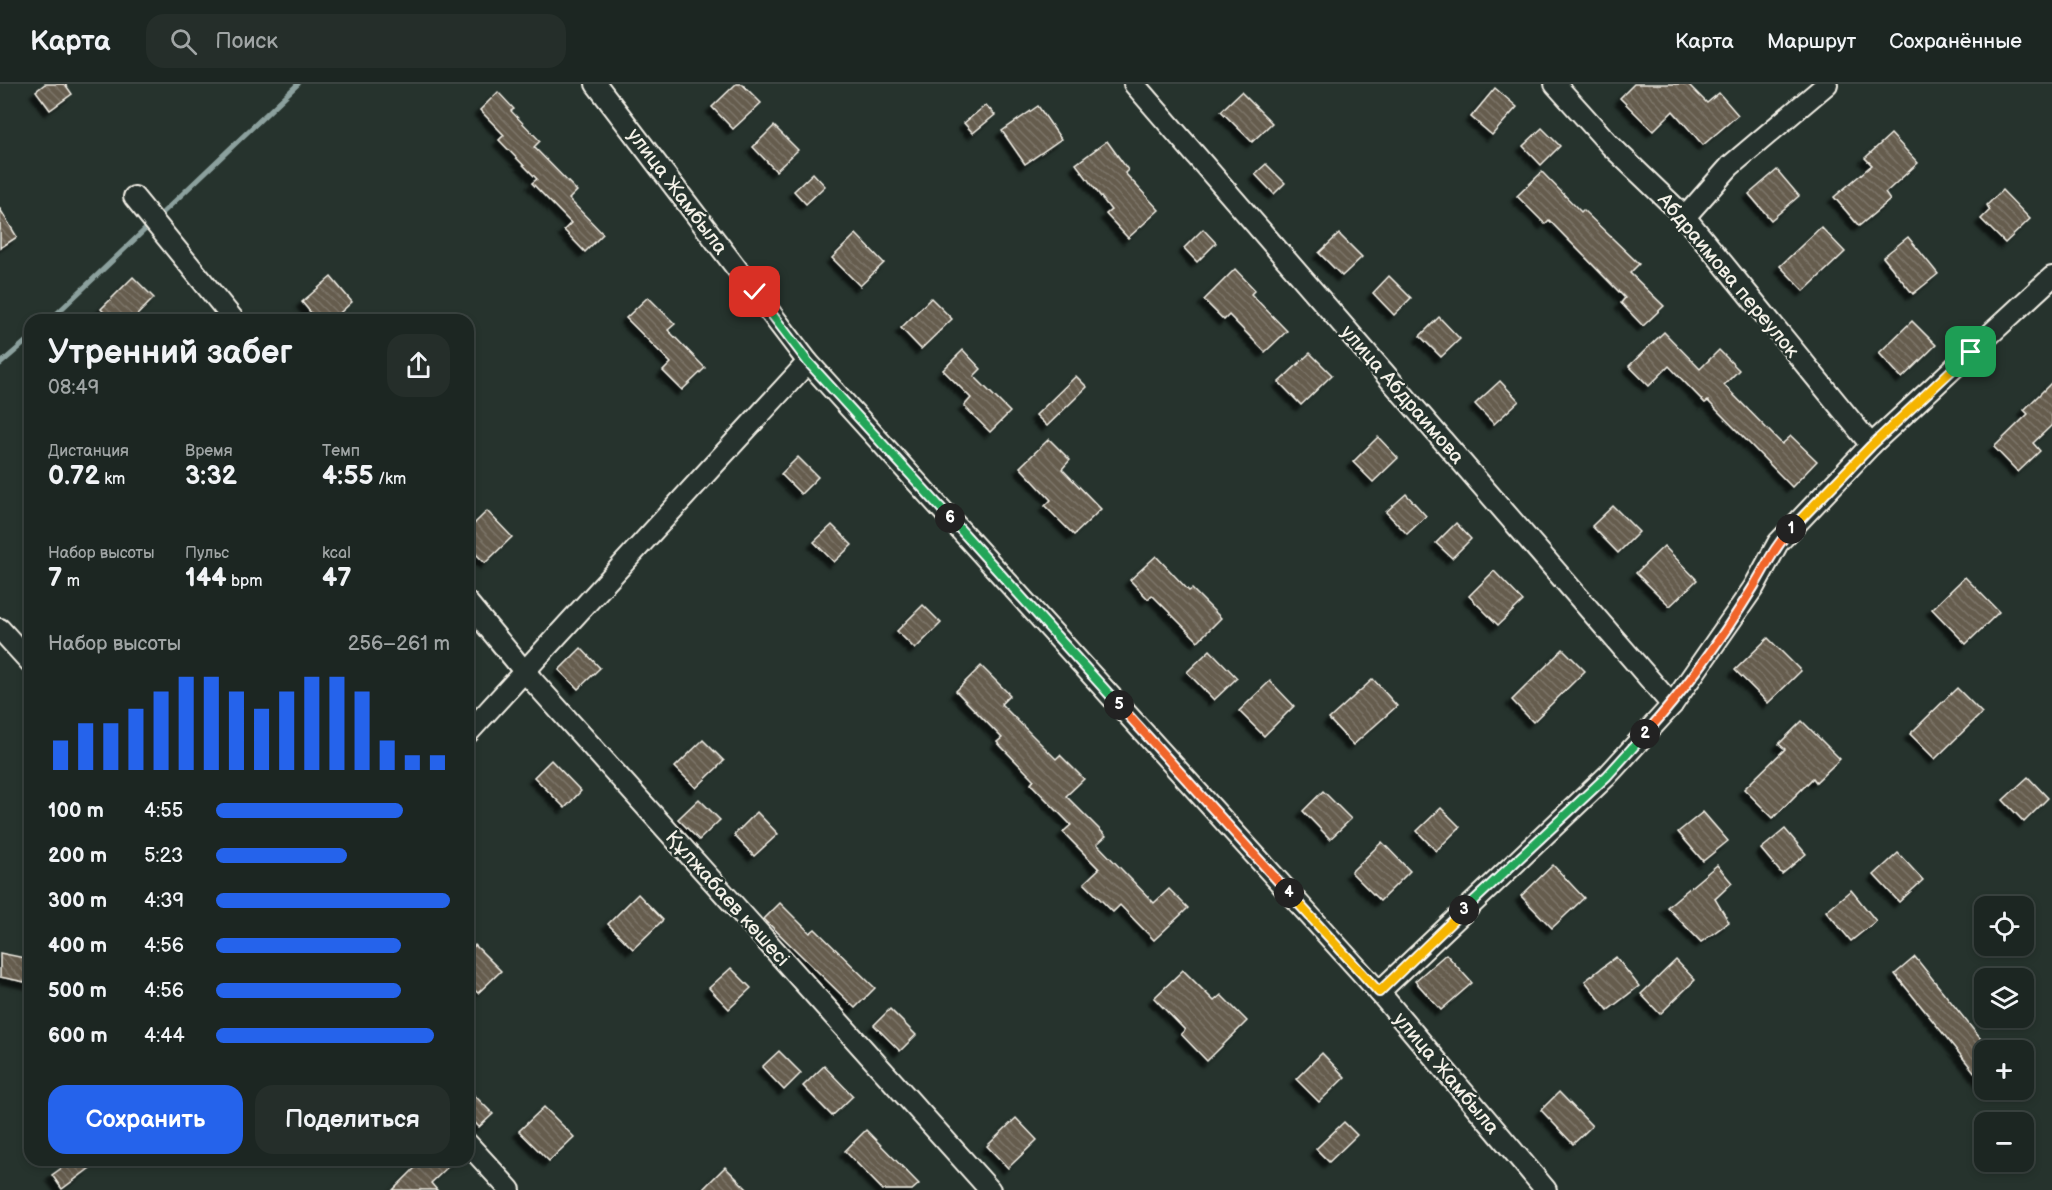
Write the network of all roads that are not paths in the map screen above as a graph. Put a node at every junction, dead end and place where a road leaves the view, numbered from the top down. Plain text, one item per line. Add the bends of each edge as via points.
1 (596, 84) edge
2 (1134, 84) edge
3 (1555, 84) edge
4 (1827, 84) edge
5 (136, 200) dead end
6 (1685, 217) junction
7 (2052, 277) edge
8 (229, 314) edge
9 (808, 362) junction
10 (1871, 446) junction
11 (474, 610) edge
12 (0, 629) edge
13 (24, 656) edge
14 (524, 671) junction
15 (1672, 705) junction
16 (474, 726) edge
17 (1379, 992) junction
18 (474, 1151) edge
19 (510, 1190) edge
20 (990, 1190) edge
21 (1546, 1190) edge

1 - 9 street, улица Жамбыла
2 - 15 street, улица Абдраимова
3 - 6 street, Абдраимова переулок via 1610,145
4 - 6 street via 1730,166
5 - 8 street
6 - 10 street, Абдраимова переулок
7 - 10 street
9 - 14 street
9 - 17 street, улица Жамбыла
10 - 15 street via 1778,543 1754,587
11 - 14 street, Құлжабаев көшесі
12 - 13 street
14 - 16 street
14 - 20 street, Құлжабаев көшесі
15 - 17 street via 1607,776
17 - 21 street, улица Жамбыла
18 - 19 street

